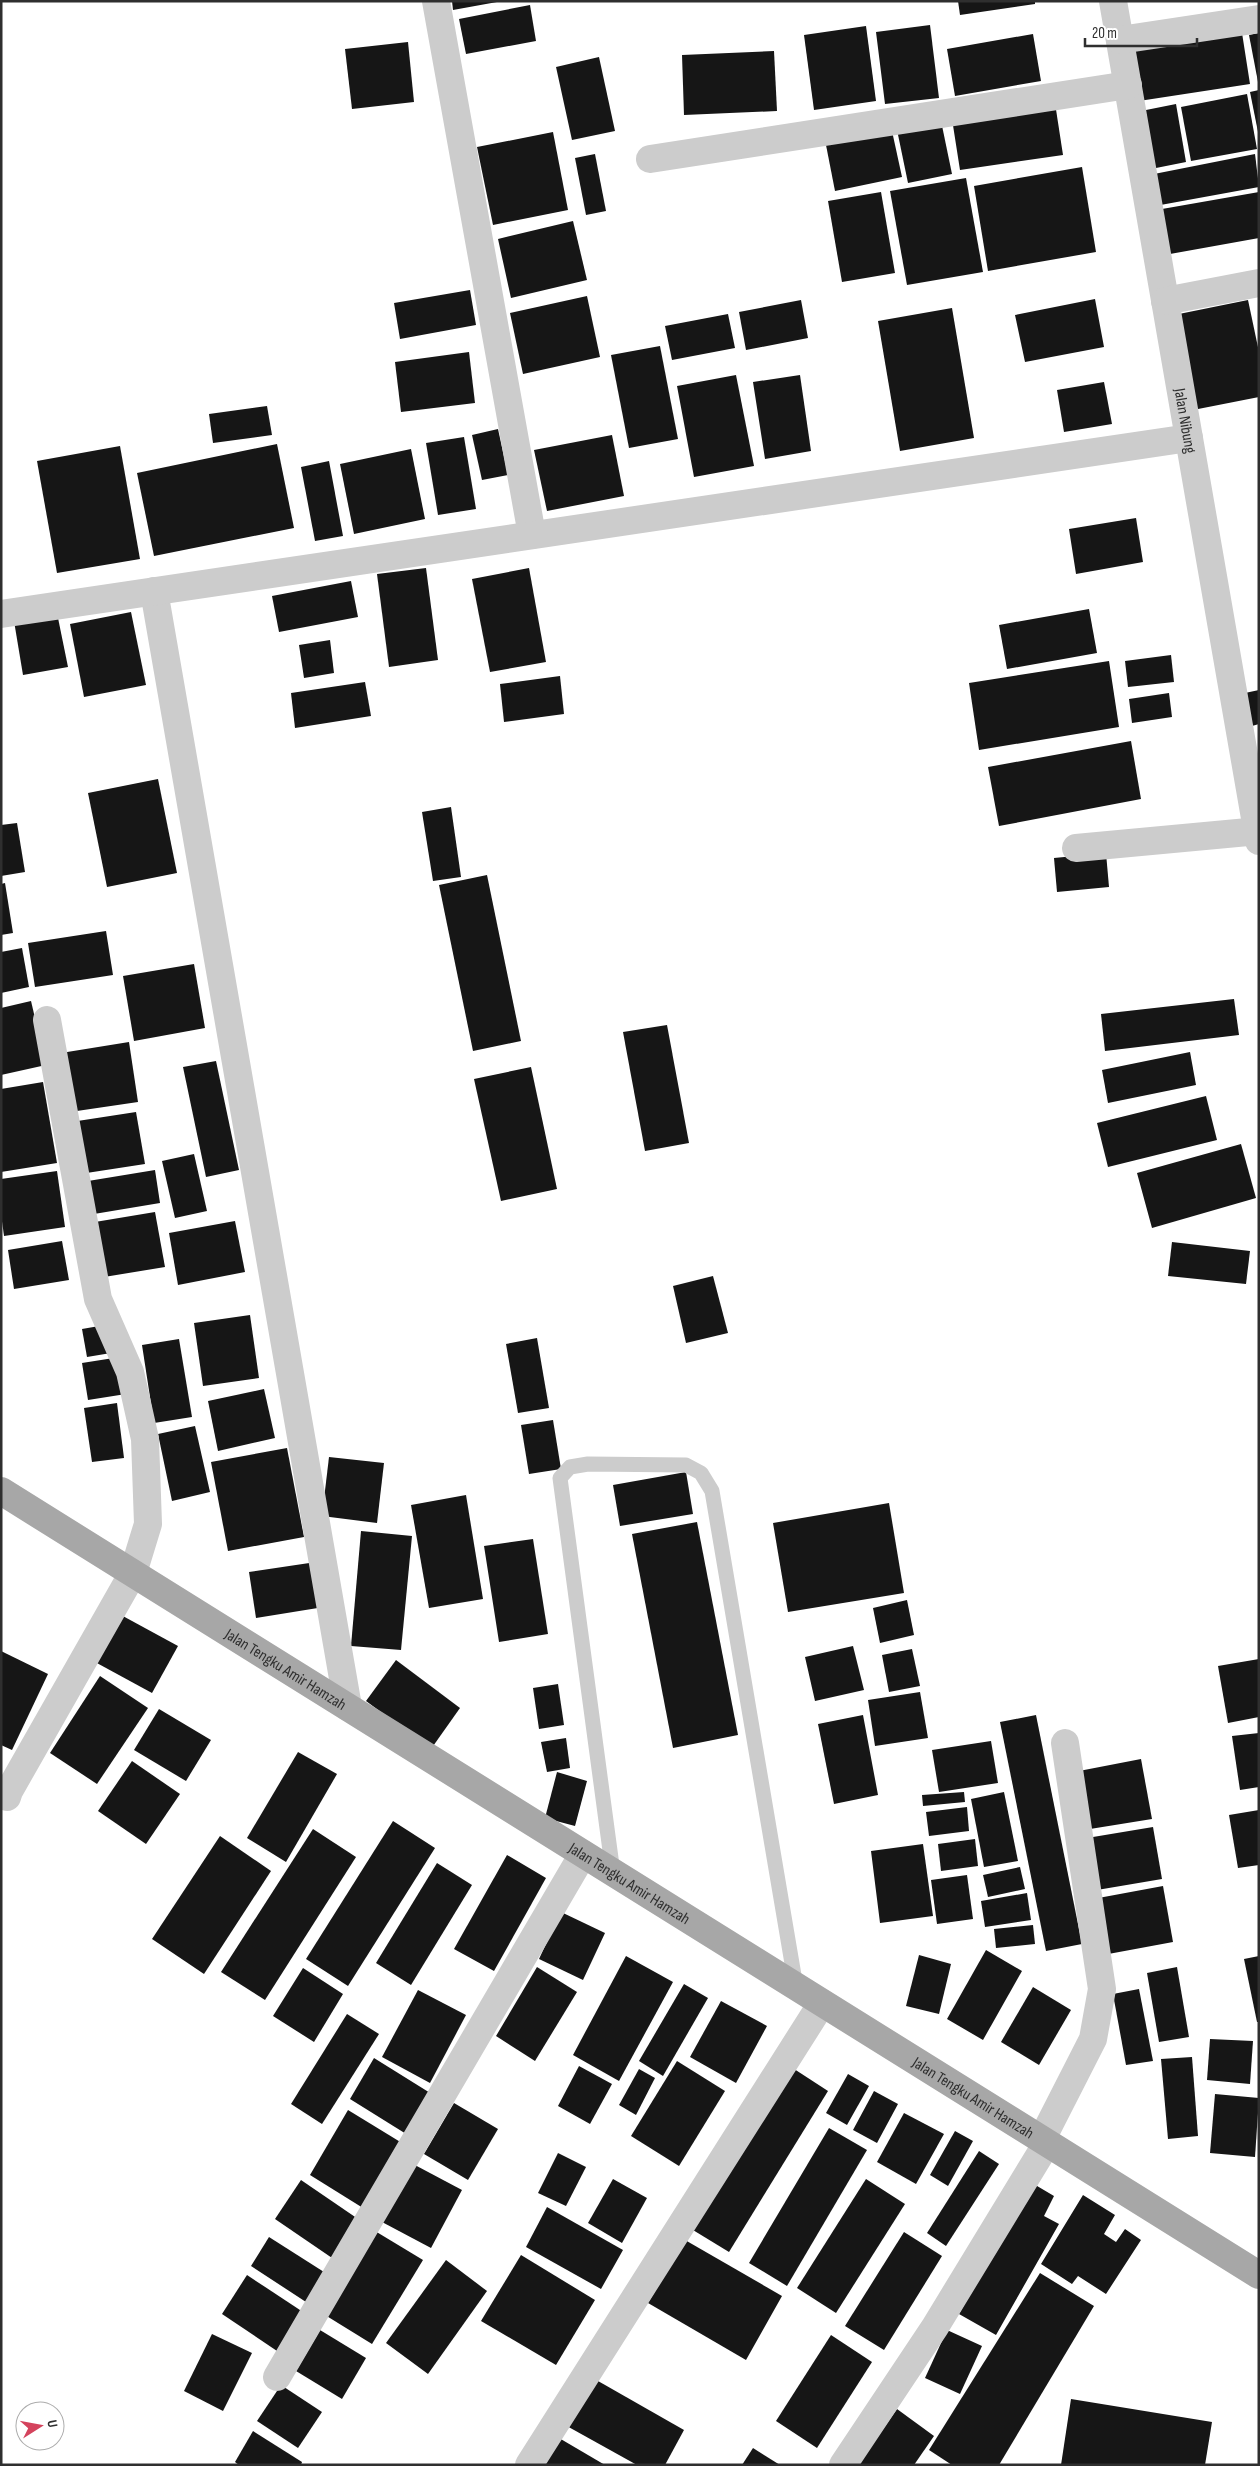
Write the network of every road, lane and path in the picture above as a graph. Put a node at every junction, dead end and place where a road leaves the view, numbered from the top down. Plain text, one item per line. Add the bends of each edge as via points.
1 (436, 1) edge
2 (1113, 1) edge
3 (1259, 19) edge
4 (1120, 40) junction
5 (1128, 86) junction
6 (650, 159) dead end
7 (1259, 283) edge
8 (1165, 301) junction
9 (1189, 438) junction
10 (532, 535) junction
11 (154, 591) junction
12 (1, 614) edge
13 (1258, 834) edge
14 (1076, 848) dead end
15 (46, 1020) dead end
16 (1, 1491) edge
17 (133, 1573) junction
18 (348, 1707) junction
19 (1065, 1743) dead end
20 (7, 1797) dead end
21 (583, 1854) junction
22 (613, 1873) junction
23 (796, 1987) junction
24 (822, 2003) junction
25 (1044, 2142) junction
26 (1259, 2275) edge
27 (277, 2377) dead end
28 (529, 2465) edge
29 (843, 2465) edge

1 - 10 street
2 - 4 street, Jalan Nibung
3 - 4 street
4 - 5 street, Jalan Nibung
5 - 6 street
5 - 8 street, Jalan Nibung
7 - 8 street
8 - 9 street, Jalan Nibung
9 - 10 street
9 - 13 street, Jalan Nibung
10 - 11 street
11 - 12 street
11 - 18 street
13 - 14 street
15 - 17 street via 98,1299 130,1372 145,1439 148,1524
16 - 17 main road, Jalan Tengku Amir Hamzah
17 - 18 main road, Jalan Tengku Amir Hamzah
17 - 20 street
18 - 21 main road, Jalan Tengku Amir Hamzah
19 - 25 street via 1102,1989 1093,2039
21 - 22 main road, Jalan Tengku Amir Hamzah
21 - 27 street
22 - 23 main road, Jalan Tengku Amir Hamzah
22 - 23 lane via 560,1478 570,1468 588,1464 686,1465 701,1473 712,1491
23 - 24 main road, Jalan Tengku Amir Hamzah
24 - 25 main road, Jalan Tengku Amir Hamzah
24 - 28 street
25 - 26 main road, Jalan Tengku Amir Hamzah
25 - 29 street via 935,2326

